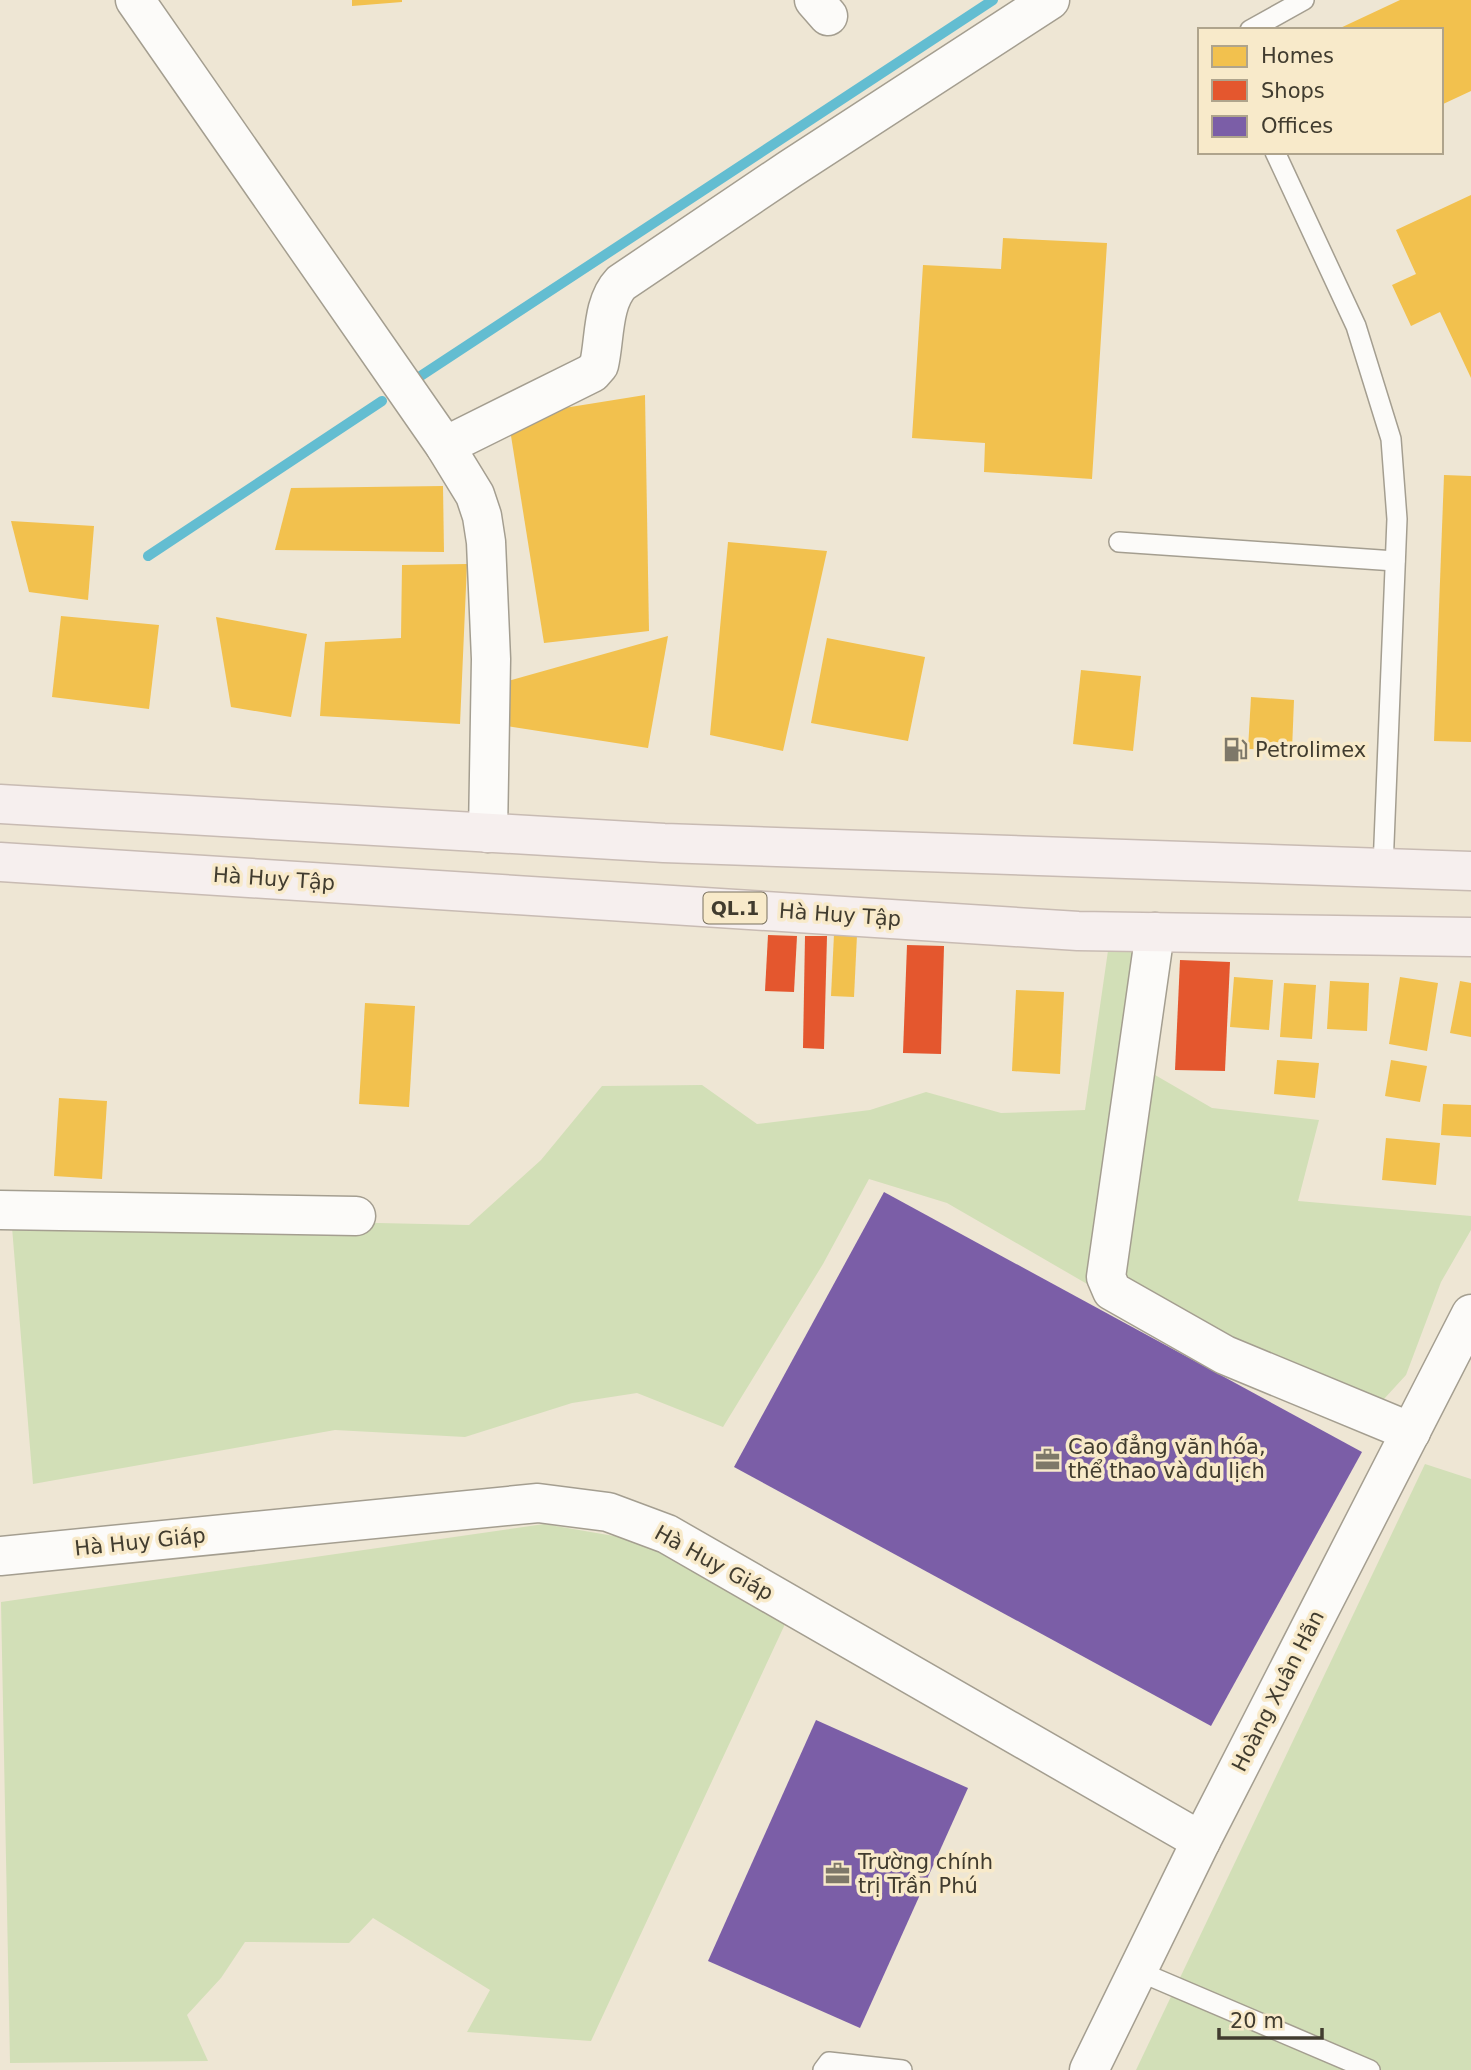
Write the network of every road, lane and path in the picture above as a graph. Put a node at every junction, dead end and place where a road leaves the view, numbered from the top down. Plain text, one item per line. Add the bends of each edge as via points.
1 (135, 0) edge
2 (1050, 0) edge
3 (1304, 0) edge
4 (1254, 28) edge
5 (1276, 154) edge
6 (444, 446) junction
7 (1119, 542) dead end
8 (1395, 561) junction
9 (0, 804) edge
10 (488, 833) junction
11 (0, 862) edge
12 (1382, 868) junction
13 (1471, 871) edge
14 (1155, 932) junction
15 (1471, 937) edge
16 (0, 1210) edge
17 (356, 1216) dead end
18 (1471, 1314) edge
19 (1411, 1432) junction
20 (0, 1556) edge
21 (1201, 1841) junction
22 (1138, 1971) junction
23 (823, 2070) edge
24 (902, 2070) edge
25 (1089, 2070) edge
26 (1370, 2070) edge

1 - 6 street
2 - 6 street via 621,283 609,303 599,365 592,373
3 - 4 lane
5 - 8 lane via 1356,326 1391,439
6 - 10 street via 475,495 486,542 491,659
7 - 8 lane
8 - 12 lane
9 - 10 main road
10 - 12 main road
11 - 14 main road, Hà Huy Tập / QL.1
12 - 13 main road
14 - 15 main road, Hà Huy Tập / QL.1
14 - 19 street via 1106,1277 1112,1291 1225,1355
16 - 17 street
18 - 19 street, Hoàng Xuân Hãn
19 - 21 street, Hoàng Xuân Hãn
20 - 21 street, Hà Huy Giáp via 538,1503 608,1512 667,1534
21 - 22 street, Hoàng Xuân Hãn
22 - 25 street, Hoàng Xuân Hãn
22 - 26 lane
23 - 24 lane via 829,2062

